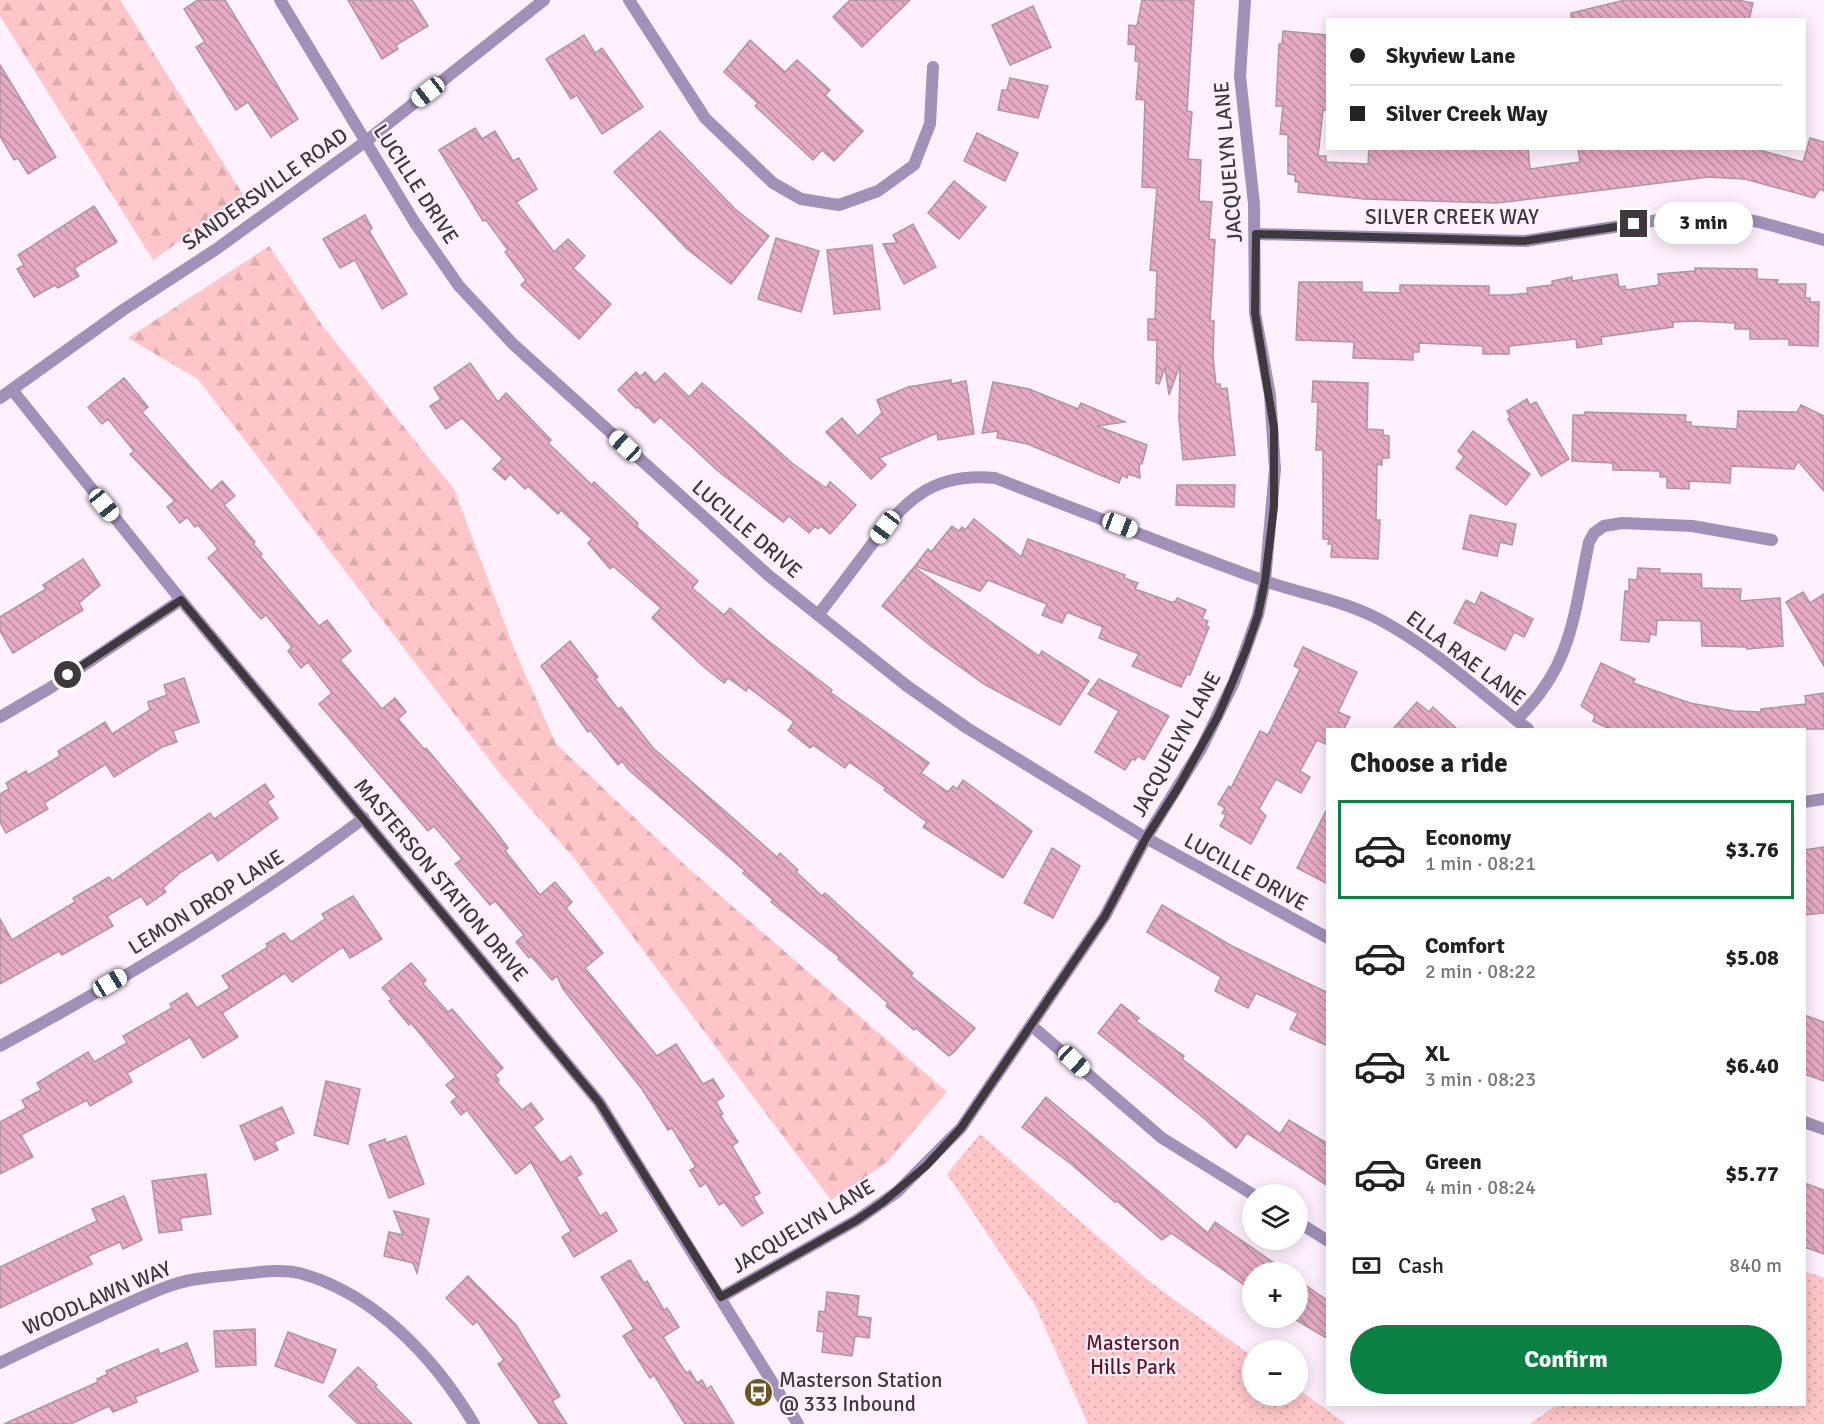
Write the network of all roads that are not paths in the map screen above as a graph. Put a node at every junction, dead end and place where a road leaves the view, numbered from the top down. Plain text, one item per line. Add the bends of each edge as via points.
1 (280, 0) edge
2 (544, 0) edge
3 (629, 0) edge
4 (1245, 0) edge
5 (933, 68) dead end
6 (365, 142) junction
7 (1256, 234) junction
8 (1824, 240) edge
9 (13, 391) junction
10 (0, 398) edge
11 (1772, 540) dead end
12 (1265, 581) junction
13 (181, 600) junction
14 (818, 615) junction
15 (0, 717) edge
16 (1516, 720) junction
17 (1527, 728) edge
18 (1824, 799) edge
19 (1806, 802) edge
20 (364, 818) junction
21 (1146, 838) junction
22 (1326, 937) edge
23 (1032, 1026) junction
24 (0, 1046) edge
25 (1806, 1123) edge
26 (1824, 1129) edge
27 (1242, 1188) edge
28 (1308, 1228) edge
29 (1326, 1240) edge
30 (721, 1297) junction
31 (0, 1363) edge
32 (474, 1424) edge
33 (798, 1424) edge

1 - 6 street, LUCILLE DRIVE
2 - 6 street, SANDERSVILLE ROAD
3 - 5 street via 705,118 773,183 801,199 839,205 878,191 914,165 930,124
4 - 7 street, JACQUELYN LANE via 1240,76
6 - 9 street, SANDERSVILLE ROAD
6 - 14 street, LUCILLE DRIVE via 459,286 513,344 768,575
7 - 8 street, SILVER CREEK WAY via 1524,241 1678,218 1724,216
7 - 12 street, JACQUELYN LANE via 1255,313 1270,395 1275,469
9 - 10 street, SANDERSVILLE ROAD
9 - 13 street, MASTERSON STATION DRIVE
11 - 16 street via 1657,524 1622,523 1604,526 1594,533 1575,622 1562,655 1542,692
12 - 14 street, ELLA RAE LANE via 995,478 962,477 928,488 895,514
12 - 16 street, ELLA RAE LANE via 1336,601 1386,622 1439,657
12 - 21 street, JACQUELYN LANE via 1258,615 1234,682 1200,749
13 - 15 street
13 - 20 street, MASTERSON STATION DRIVE
14 - 21 street, LUCILLE DRIVE via 967,728
16 - 17 street, ELLA RAE LANE
18 - 19 street
20 - 24 street, LEMON DROP LANE via 298,868
20 - 30 street, MASTERSON STATION DRIVE via 599,1102
21 - 22 street, LUCILLE DRIVE
21 - 23 street, JACQUELYN LANE via 1105,916
23 - 27 street via 1162,1138
23 - 30 street, JACQUELYN LANE via 961,1128 897,1192 857,1220
25 - 26 street
28 - 29 street
30 - 33 street, MASTERSON STATION DRIVE
31 - 32 street, WOODLAWN WAY via 145,1296 190,1280 268,1271 298,1273 323,1281 370,1308 414,1343

